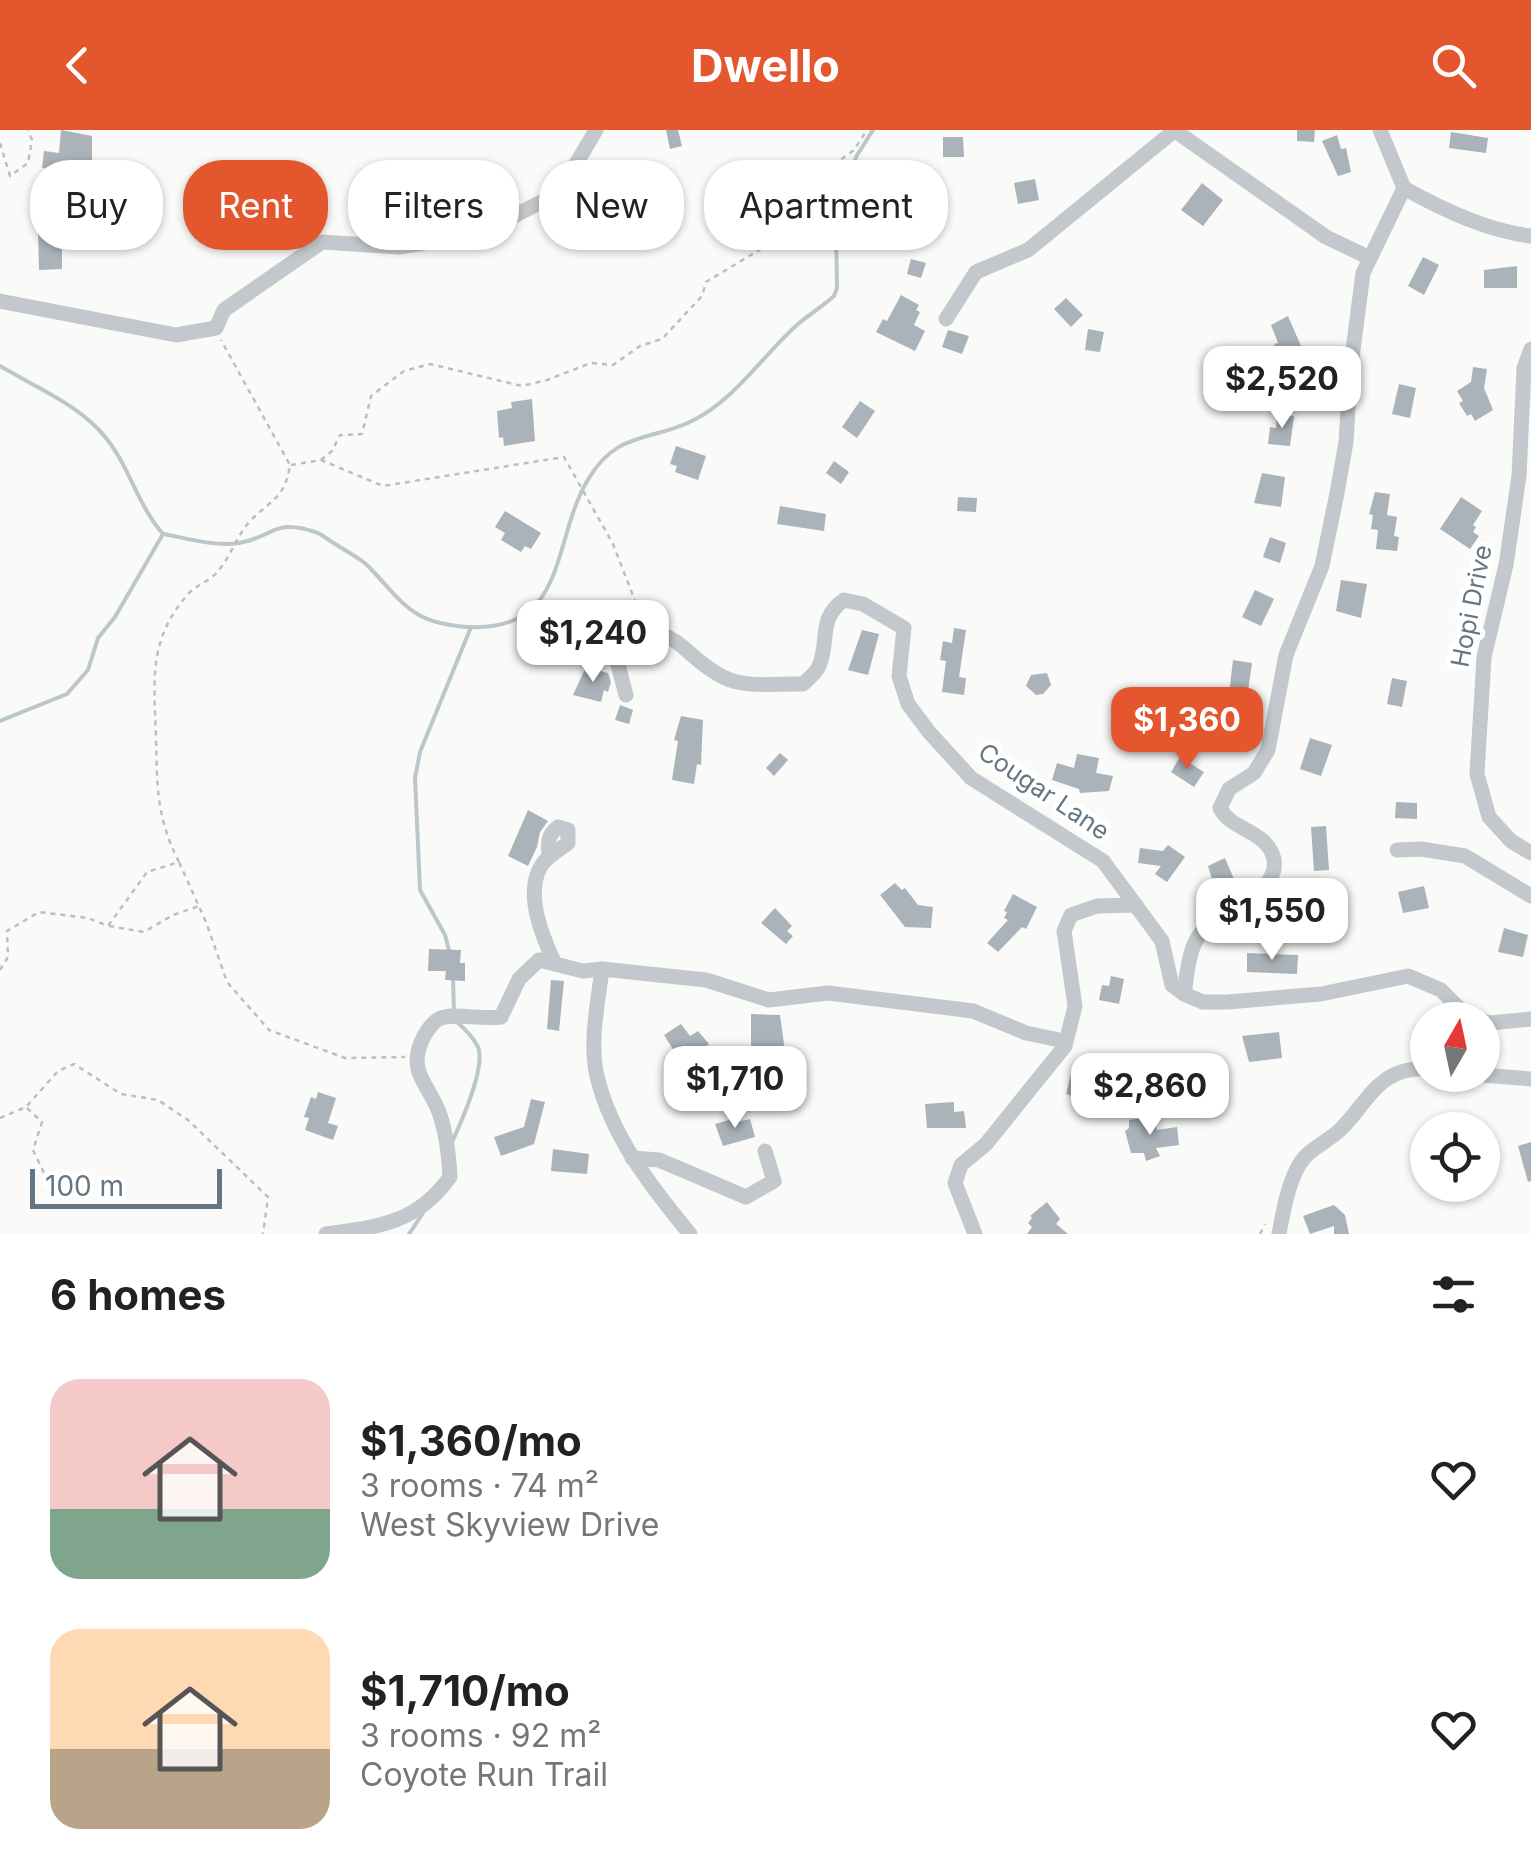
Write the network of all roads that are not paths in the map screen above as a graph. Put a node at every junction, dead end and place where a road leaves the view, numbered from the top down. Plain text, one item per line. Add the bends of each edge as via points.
1 (596, 130) edge
2 (1380, 130) edge
3 (1174, 131) edge
4 (1404, 188) junction
5 (1531, 236) edge
6 (1370, 258) junction
7 (0, 301) edge
8 (946, 319) dead end
9 (1531, 349) edge
10 (626, 695) dead end
11 (1397, 850) dead end
12 (1531, 853) edge
13 (549, 856) dead end
14 (1531, 896) edge
15 (1136, 905) junction
16 (555, 964) junction
17 (602, 969) junction
18 (1184, 994) junction
19 (1453, 1002) edge
20 (1531, 1020) edge
21 (1500, 1022) edge
22 (1065, 1043) junction
23 (1410, 1070) edge
24 (1500, 1077) edge
25 (1531, 1079) edge
26 (766, 1151) dead end
27 (632, 1158) junction
28 (326, 1234) edge
29 (690, 1234) edge
30 (975, 1234) edge
31 (1278, 1234) edge

1 - 7 street via 559,193 478,234 399,247 322,242 224,310 216,328 176,335
2 - 4 street
3 - 6 street via 1326,236
3 - 8 street via 1028,250 976,272
4 - 5 street
4 - 6 street
6 - 18 street via 1322,566 1286,656 1268,750 1254,773 1229,789 1220,808 1259,836 1274,868 1266,885 1198,936
9 - 12 street, Hopi Drive via 1506,565 1484,657 1476,774 1489,817
10 - 15 street, Cougar Lane via 617,638 669,635 721,676 746,685 803,684 819,667 834,608 844,600 863,604 904,628 899,676 928,732 971,778 1103,861
11 - 14 street via 1465,856
13 - 16 street via 533,888
15 - 18 street, Cougar Lane via 1162,941 1172,986
15 - 22 street via 1097,906 1072,915 1064,931 1075,1006
16 - 17 street
16 - 28 street via 539,960 519,979 501,1017 454,1015 438,1019 426,1034 416,1057 420,1080 439,1111 450,1177 433,1201 391,1223
17 - 22 street via 706,980 769,1000 828,993 974,1012
17 - 27 street via 596,1074
18 - 19 street via 1227,1002 1321,994 1408,976
20 - 21 street
22 - 30 street via 986,1144 961,1164 956,1183
23 - 31 street via 1372,1088 1338,1133 1299,1166
24 - 25 street
26 - 27 street via 774,1181 746,1198 659,1160
27 - 29 street

